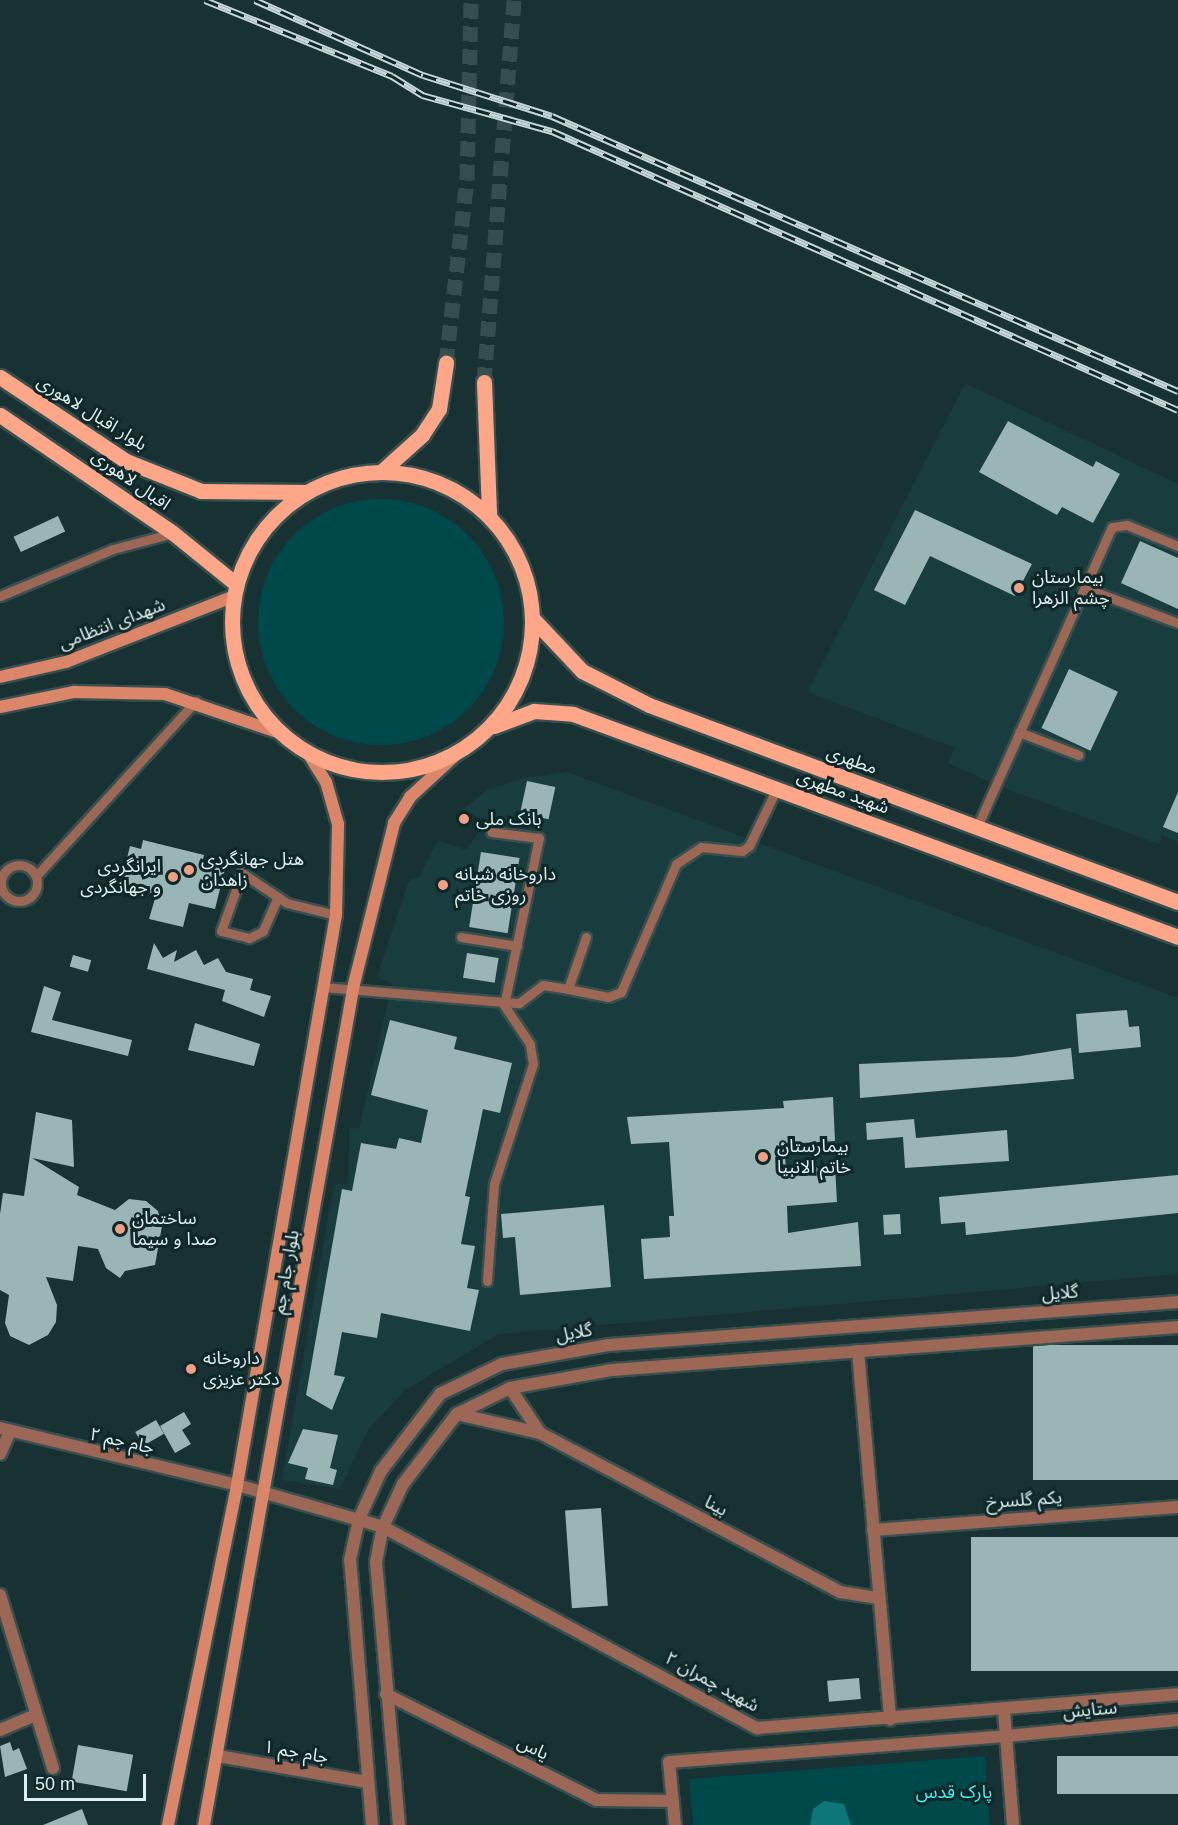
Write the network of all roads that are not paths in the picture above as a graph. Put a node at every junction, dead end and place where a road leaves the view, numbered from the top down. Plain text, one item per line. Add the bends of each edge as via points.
1 (446, 363) tunnel mouth
2 (0, 377) edge
3 (484, 382) tunnel mouth
4 (0, 415) edge
5 (381, 471) junction
6 (306, 492) junction
7 (489, 514) junction
8 (173, 533) junction
9 (1178, 546) edge
10 (1085, 588) junction
11 (235, 590) junction
12 (0, 596) edge
13 (534, 620) junction
14 (1178, 623) edge
15 (0, 677) edge
16 (196, 701) junction
17 (0, 707) edge
18 (491, 727) junction
19 (277, 732) junction
20 (1019, 732) junction
21 (460, 751) junction
22 (309, 755) junction
23 (1078, 755) dead end
24 (777, 788) junction
25 (977, 827) junction
26 (491, 832) dead end
27 (36, 876) junction
28 (1, 882) edge
29 (277, 899) junction
30 (1178, 902) edge
31 (336, 915) junction
32 (461, 937) dead end
33 (586, 937) dead end
34 (1178, 937) edge
35 (517, 946) junction
36 (323, 987) junction
37 (568, 989) junction
38 (353, 991) junction
39 (504, 1005) junction
40 (486, 1281) dead end
41 (1178, 1302) edge
42 (1178, 1327) edge
43 (858, 1351) junction
44 (510, 1388) junction
45 (457, 1414) junction
46 (5, 1431) edge
47 (540, 1433) junction
48 (0, 1454) edge
49 (237, 1485) junction
50 (267, 1491) junction
51 (1178, 1507) edge
52 (359, 1519) junction
53 (383, 1527) junction
54 (873, 1530) junction
55 (0, 1595) edge
56 (879, 1598) junction
57 (386, 1694) junction
58 (1178, 1694) edge
59 (1004, 1710) junction
60 (36, 1715) junction
61 (890, 1720) junction
62 (1178, 1720) edge
63 (0, 1730) edge
64 (1006, 1736) junction
65 (218, 1756) junction
66 (53, 1768) dead end
67 (367, 1782) junction
68 (673, 1801) junction
69 (168, 1825) edge
70 (204, 1825) edge
71 (372, 1825) edge
72 (399, 1825) edge
73 (675, 1825) edge
74 (1013, 1825) edge

1 - 5 main road via 439,409 422,435
2 - 6 main road, بلوار اقبال لاهوری via 126,461 201,491
3 - 7 main road
4 - 8 main road, اقبال لاهوری
5 - 6 main road via 342,476
5 - 7 main road via 421,476 458,491
6 - 11 main road via 274,516 250,549
7 - 13 main road via 517,554 528,582
8 - 11 main road, اقبال لاهوری
8 - 12 lane via 113,549
9 - 10 lane via 1126,525 1112,527
10 - 14 lane
10 - 20 lane
11 - 15 main road, شهدای انتظامی via 66,663
11 - 19 main road via 230,625 236,664 252,701
13 - 18 main road via 529,659 514,695
13 - 25 main road, مطهری via 582,671 649,705
16 - 17 main road via 165,694 74,692
16 - 19 main road
16 - 27 lane
18 - 21 main road
18 - 24 main road, شهید مطهری via 534,711 573,714
19 - 22 main road
20 - 23 lane
20 - 25 lane
21 - 22 main road via 424,767 385,773 346,769
21 - 38 main road, بلوار جام جم via 410,797 394,823
22 - 31 main road, بلوار جام جم via 326,782 338,824
24 - 34 main road, شهید مطهری
24 - 37 lane via 749,846 741,851 701,847 676,864 621,992 608,997
25 - 30 main road, مطهری
26 - 35 lane via 539,837
27 - 28 lane via 18,866
27 - 28 lane via 37,888 25,901 7,897
29 - 29 lane via 242,873 221,931 249,938 263,931
29 - 31 lane
31 - 36 main road, بلوار جام جم
32 - 35 lane
33 - 37 lane
35 - 39 lane
36 - 38 lane
36 - 49 main road, بلوار جام جم
37 - 39 lane via 543,985 519,1004
38 - 39 lane
38 - 50 main road, بلوار جام جم
39 - 40 lane via 530,1044 532,1064 494,1184
41 - 52 street, گلایل via 609,1345 502,1364 440,1394 381,1471
42 - 43 street
43 - 44 street via 612,1370
43 - 54 street
44 - 45 street
44 - 47 street
45 - 47 street
45 - 53 street via 403,1484
46 - 48 street
46 - 49 street, جام جم ۲
47 - 56 street, بینا via 840,1592
49 - 50 street, جام جم ۲
49 - 69 main road, بلوار جام جم
50 - 52 street, شهید چمران ۲
50 - 65 main road, بلوار جام جم
51 - 54 street, یکم گلسرخ
52 - 53 street, شهید چمران ۲
52 - 67 street, گلایل via 350,1560
53 - 57 street via 376,1562
53 - 61 street, شهید چمران ۲ via 757,1728
54 - 56 street
55 - 60 street
56 - 61 street
57 - 68 street, یاس via 597,1800
57 - 72 street
58 - 59 street, شهید چمران ۲
59 - 61 street, شهید چمران ۲
59 - 64 street
60 - 63 street
60 - 66 street
62 - 64 street, ستایش
64 - 68 street, ستایش via 669,1762
64 - 74 street
65 - 67 street, جام جم ۱
65 - 70 main road, بلوار جام جم
67 - 71 street, گلایل
68 - 73 street

